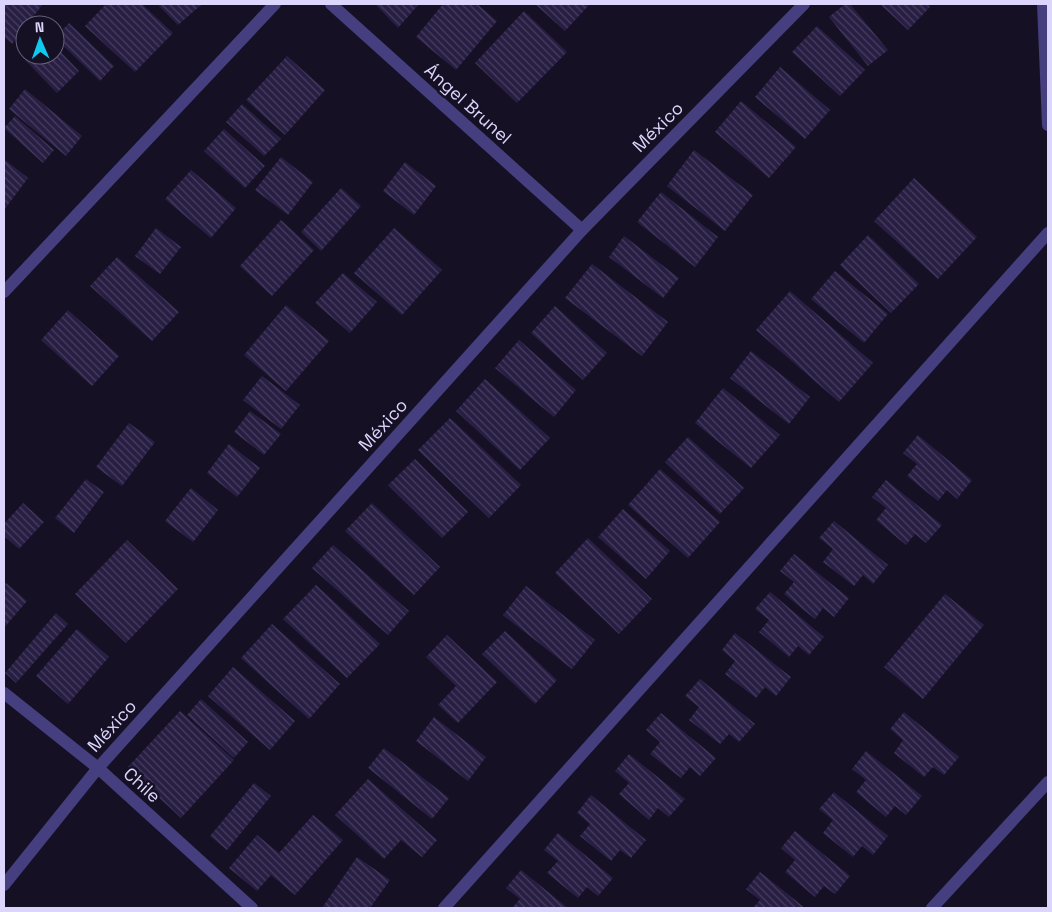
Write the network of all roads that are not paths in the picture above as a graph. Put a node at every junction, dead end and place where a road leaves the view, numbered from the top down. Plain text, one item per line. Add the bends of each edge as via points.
1 (275, 4) edge
2 (331, 4) edge
3 (804, 4) edge
4 (1043, 4) edge
5 (1048, 125) edge
6 (582, 230) junction
7 (1048, 233) edge
8 (4, 292) edge
9 (4, 693) edge
10 (98, 768) junction
11 (1048, 782) edge
12 (4, 885) edge
13 (252, 908) edge
14 (444, 908) edge
15 (932, 908) edge

1 - 8 street
2 - 6 street, Ángel Brunel
3 - 6 street, México
4 - 5 street
6 - 10 street, México
7 - 14 street
9 - 10 street, Chile
10 - 12 street, México
10 - 13 street, Chile
11 - 15 street

